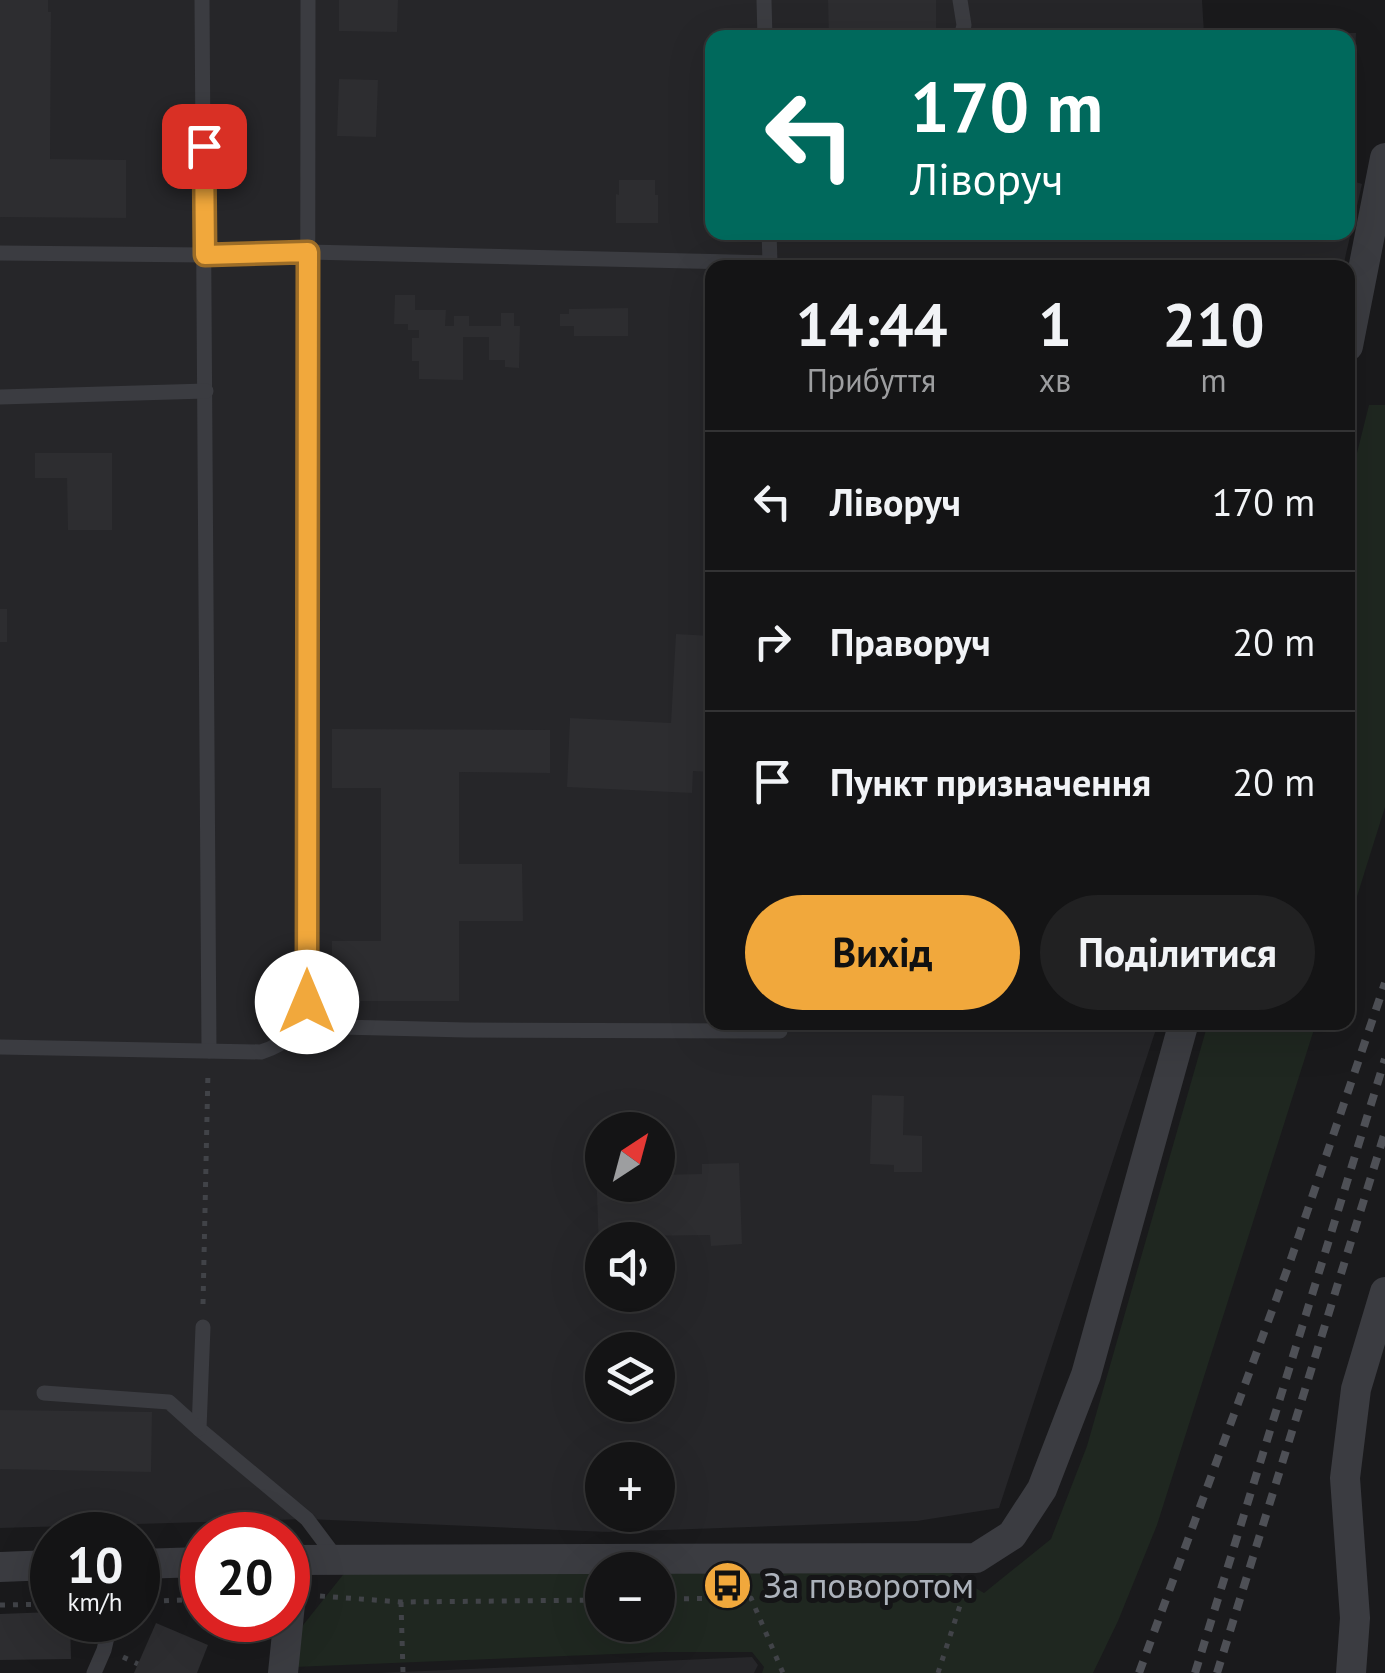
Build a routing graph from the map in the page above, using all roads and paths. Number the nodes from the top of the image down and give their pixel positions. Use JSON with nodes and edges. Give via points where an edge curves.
{"nodes":[{"id":1,"x":202,"y":0,"type":"edge"},
{"id":2,"x":308,"y":0,"type":"edge"},
{"id":3,"x":764,"y":0,"type":"edge"},
{"id":4,"x":960,"y":0,"type":"edge"},
{"id":5,"x":765,"y":30,"type":"edge"},
{"id":6,"x":962,"y":30,"type":"edge"},
{"id":7,"x":1385,"y":158,"type":"edge"},
{"id":8,"x":308,"y":252,"type":"junction"},
{"id":9,"x":0,"y":253,"type":"edge"},
{"id":10,"x":205,"y":255,"type":"junction"},
{"id":11,"x":705,"y":263,"type":"edge"},
{"id":12,"x":1355,"y":310,"type":"edge"},
{"id":13,"x":206,"y":391,"type":"junction"},
{"id":14,"x":0,"y":397,"type":"edge"},
{"id":15,"x":298,"y":1026,"type":"junction"},
{"id":16,"x":780,"y":1030,"type":"edge"},
{"id":17,"x":1182,"y":1030,"type":"edge"},
{"id":18,"x":0,"y":1046,"type":"edge"},
{"id":19,"x":208,"y":1051,"type":"junction"},
{"id":20,"x":1385,"y":1292,"type":"edge"},
{"id":21,"x":203,"y":1328,"type":"joint"},
{"id":22,"x":44,"y":1393,"type":"dead end"},
{"id":23,"x":198,"y":1428,"type":"junction"},
{"id":24,"x":976,"y":1558,"type":"junction"},
{"id":25,"x":337,"y":1559,"type":"junction"},
{"id":26,"x":310,"y":1560,"type":"edge"},
{"id":27,"x":0,"y":1566,"type":"edge"},
{"id":28,"x":30,"y":1566,"type":"edge"},
{"id":29,"x":310,"y":1590,"type":"edge"},
{"id":30,"x":675,"y":1599,"type":"edge"},
{"id":31,"x":585,"y":1600,"type":"edge"},
{"id":32,"x":401,"y":1602,"type":"junction"},
{"id":33,"x":30,"y":1604,"type":"edge"},
{"id":34,"x":0,"y":1605,"type":"edge"},
{"id":35,"x":106,"y":1642,"type":"edge"},
{"id":36,"x":285,"y":1642,"type":"edge"},
{"id":37,"x":94,"y":1673,"type":"edge"},
{"id":38,"x":283,"y":1673,"type":"edge"},
{"id":39,"x":403,"y":1673,"type":"edge"},
{"id":40,"x":784,"y":1673,"type":"edge"},
{"id":41,"x":938,"y":1673,"type":"edge"},
{"id":42,"x":1350,"y":1673,"type":"edge"}],
"edges":[{"from":1,"to":10,"type":"lane"},
{"from":2,"to":8,"type":"lane"},
{"from":3,"to":5,"type":"lane"},
{"from":4,"to":6,"type":"lane"},
{"from":7,"to":12,"type":"street"},
{"from":8,"to":10,"type":"lane"},
{"from":8,"to":11,"type":"lane"},
{"from":8,"to":15,"type":"lane","via":[[307,1002]]},
{"from":9,"to":10,"type":"lane"},
{"from":10,"to":13,"type":"lane"},
{"from":13,"to":14,"type":"lane"},
{"from":13,"to":19,"type":"lane"},
{"from":15,"to":16,"type":"lane"},
{"from":15,"to":19,"type":"lane","via":[[278,1047],[261,1052]]},
{"from":17,"to":24,"type":"street","via":[[1086,1375],[1042,1489],[1012,1535]]},
{"from":18,"to":19,"type":"lane"},
{"from":19,"to":21,"type":"path"},
{"from":20,"to":42,"type":"street","via":[[1356,1389],[1345,1478],[1354,1618]]},
{"from":21,"to":23,"type":"lane"},
{"from":22,"to":23,"type":"lane","via":[[169,1402]]},
{"from":23,"to":25,"type":"lane","via":[[307,1518]]},
{"from":24,"to":25,"type":"street"},
{"from":24,"to":41,"type":"path"},
{"from":25,"to":26,"type":"street"},
{"from":27,"to":28,"type":"street"},
{"from":29,"to":32,"type":"path"},
{"from":30,"to":40,"type":"path","via":[[752,1598]]},
{"from":31,"to":32,"type":"path"},
{"from":32,"to":39,"type":"path"},
{"from":33,"to":34,"type":"path"},
{"from":35,"to":37,"type":"lane"},
{"from":36,"to":38,"type":"street"}]}
